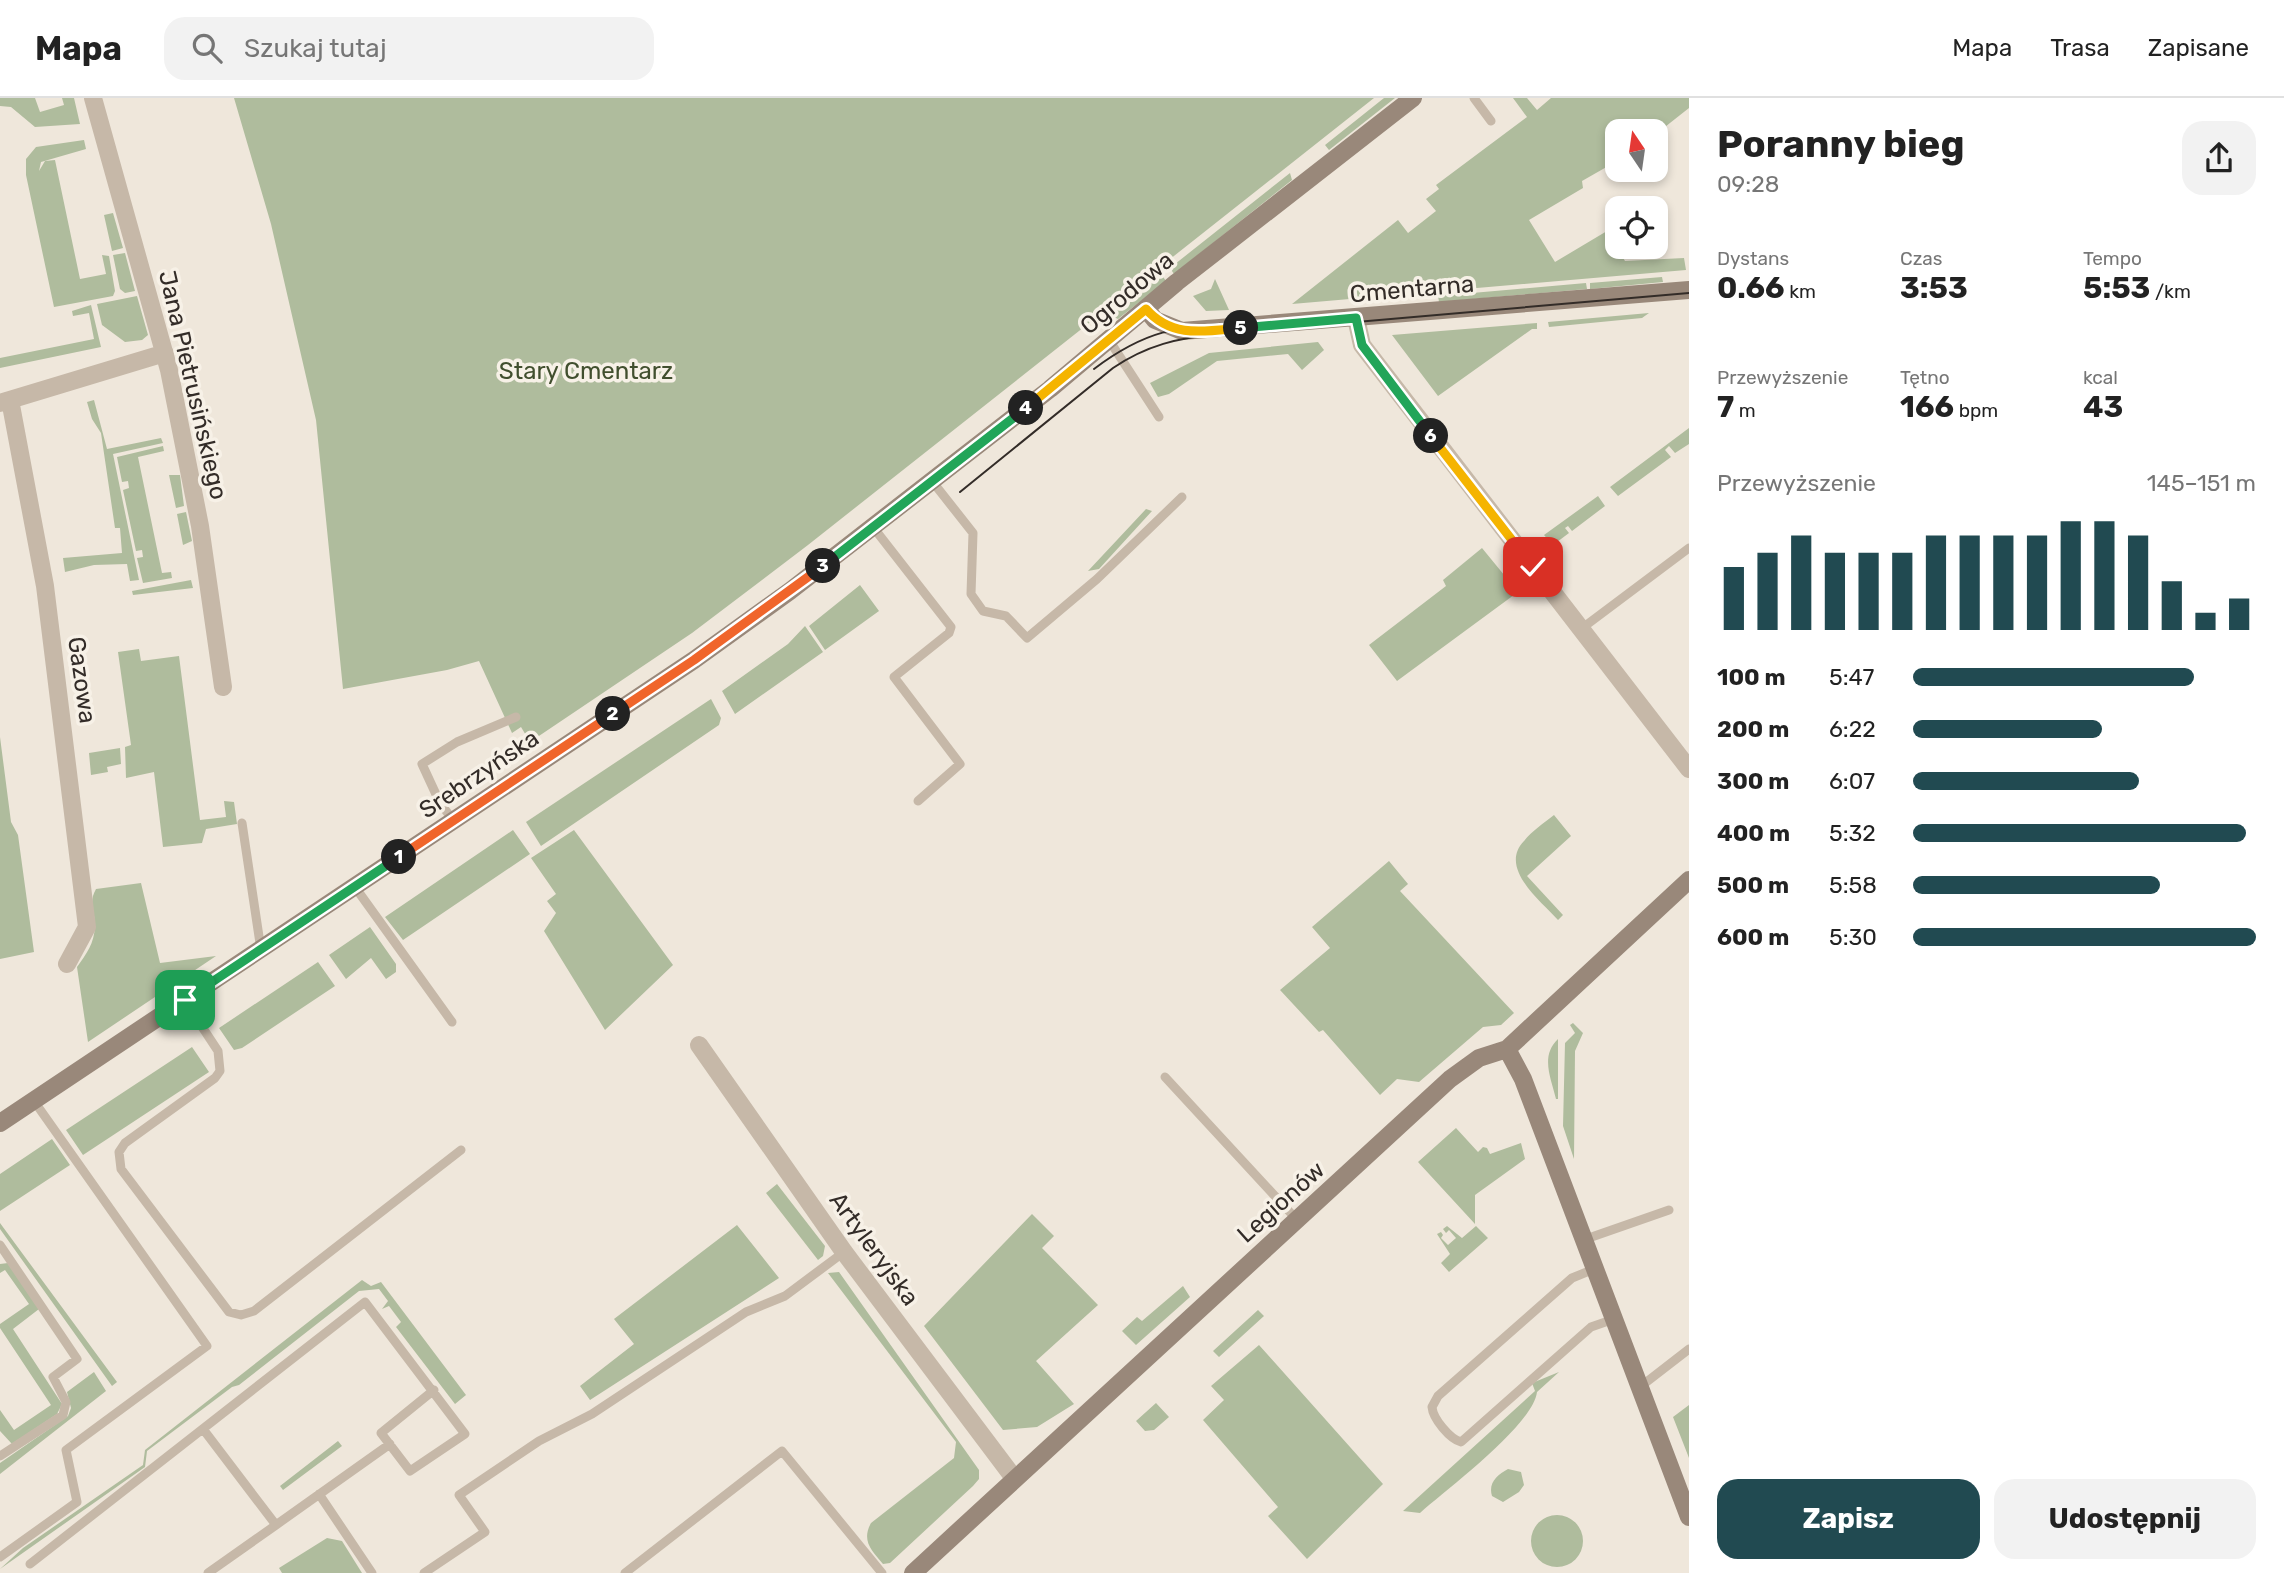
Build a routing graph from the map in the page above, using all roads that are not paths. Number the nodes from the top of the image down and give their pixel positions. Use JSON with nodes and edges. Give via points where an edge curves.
{"nodes":[{"id":1,"x":93,"y":98,"type":"edge"},
{"id":2,"x":1413,"y":98,"type":"edge"},
{"id":3,"x":1474,"y":98,"type":"edge"},
{"id":4,"x":1490,"y":121,"type":"dead end"},
{"id":5,"x":1689,"y":290,"type":"edge"},
{"id":6,"x":1146,"y":309,"type":"junction"},
{"id":7,"x":1356,"y":318,"type":"junction"},
{"id":8,"x":1109,"y":341,"type":"junction"},
{"id":9,"x":164,"y":353,"type":"junction"},
{"id":10,"x":5,"y":402,"type":"edge"},
{"id":11,"x":1158,"y":417,"type":"dead end"},
{"id":12,"x":932,"y":481,"type":"junction"},
{"id":13,"x":1182,"y":497,"type":"dead end"},
{"id":14,"x":873,"y":527,"type":"junction"},
{"id":15,"x":1689,"y":548,"type":"edge"},
{"id":16,"x":1581,"y":629,"type":"junction"},
{"id":17,"x":223,"y":687,"type":"dead end"},
{"id":18,"x":516,"y":717,"type":"dead end"},
{"id":19,"x":1689,"y":769,"type":"edge"},
{"id":20,"x":918,"y":801,"type":"dead end"},
{"id":21,"x":453,"y":820,"type":"junction"},
{"id":22,"x":242,"y":823,"type":"dead end"},
{"id":23,"x":1689,"y":880,"type":"edge"},
{"id":24,"x":355,"y":887,"type":"junction"},
{"id":25,"x":261,"y":950,"type":"junction"},
{"id":26,"x":67,"y":964,"type":"dead end"},
{"id":27,"x":185,"y":1000,"type":"junction"},
{"id":28,"x":452,"y":1022,"type":"dead end"},
{"id":29,"x":699,"y":1045,"type":"dead end"},
{"id":30,"x":1507,"y":1049,"type":"junction"},
{"id":31,"x":1165,"y":1077,"type":"dead end"},
{"id":32,"x":34,"y":1101,"type":"junction"},
{"id":33,"x":0,"y":1123,"type":"edge"},
{"id":34,"x":461,"y":1150,"type":"dead end"},
{"id":35,"x":1670,"y":1210,"type":"dead end"},
{"id":36,"x":1298,"y":1221,"type":"junction"},
{"id":37,"x":1583,"y":1240,"type":"junction"},
{"id":38,"x":0,"y":1245,"type":"edge"},
{"id":39,"x":844,"y":1252,"type":"junction"},
{"id":40,"x":1594,"y":1269,"type":"junction"},
{"id":41,"x":1614,"y":1319,"type":"junction"},
{"id":42,"x":1689,"y":1349,"type":"edge"},
{"id":43,"x":1640,"y":1387,"type":"junction"},
{"id":44,"x":433,"y":1390,"type":"junction"},
{"id":45,"x":203,"y":1429,"type":"junction"},
{"id":46,"x":390,"y":1444,"type":"junction"},
{"id":47,"x":0,"y":1456,"type":"edge"},
{"id":48,"x":1014,"y":1478,"type":"junction"},
{"id":49,"x":319,"y":1494,"type":"junction"},
{"id":50,"x":1689,"y":1517,"type":"edge"},
{"id":51,"x":276,"y":1525,"type":"junction"},
{"id":52,"x":0,"y":1557,"type":"edge"},
{"id":53,"x":30,"y":1564,"type":"dead end"},
{"id":54,"x":208,"y":1573,"type":"edge"},
{"id":55,"x":372,"y":1573,"type":"edge"},
{"id":56,"x":424,"y":1573,"type":"edge"},
{"id":57,"x":625,"y":1573,"type":"edge"},
{"id":58,"x":882,"y":1573,"type":"edge"},
{"id":59,"x":913,"y":1573,"type":"edge"}],
"edges":[{"from":1,"to":9,"type":"street","name":"Jana Pietrusińskiego"},
{"from":2,"to":6,"type":"street","name":"Ogrodowa"},
{"from":3,"to":4,"type":"lane"},
{"from":5,"to":7,"type":"street","name":"Cmentarna"},
{"from":6,"to":7,"type":"street","name":"Cmentarna","via":[[1155,320],[1182,331]]},
{"from":6,"to":8,"type":"street","name":"Ogrodowa"},
{"from":7,"to":16,"type":"street","via":[[1362,345]]},
{"from":8,"to":11,"type":"lane"},
{"from":8,"to":12,"type":"street","name":"Ogrodowa"},
{"from":9,"to":10,"type":"street"},
{"from":9,"to":17,"type":"street","name":"Jana Pietrusińskiego","via":[[200,526]]},
{"from":10,"to":26,"type":"street","name":"Gazowa","via":[[45,586],[87,927]]},
{"from":12,"to":13,"type":"lane","via":[[973,533],[972,598],[982,611],[1006,616],[1027,638]]},
{"from":12,"to":14,"type":"street","name":"Ogrodowa"},
{"from":14,"to":20,"type":"lane","via":[[951,627],[894,677],[960,764]]},
{"from":14,"to":21,"type":"street","name":"Srebrzyńska","via":[[694,660]]},
{"from":15,"to":16,"type":"lane"},
{"from":16,"to":19,"type":"street"},
{"from":18,"to":21,"type":"lane","via":[[457,742],[422,764]]},
{"from":21,"to":24,"type":"street","name":"Srebrzyńska"},
{"from":22,"to":25,"type":"lane"},
{"from":23,"to":30,"type":"street","name":"Legionów"},
{"from":24,"to":25,"type":"street","name":"Srebrzyńska"},
{"from":24,"to":28,"type":"lane"},
{"from":25,"to":27,"type":"street","name":"Srebrzyńska"},
{"from":27,"to":32,"type":"street","name":"Srebrzyńska"},
{"from":27,"to":34,"type":"lane","via":[[218,1051],[220,1070],[125,1143],[118,1159],[229,1312],[254,1311]]},
{"from":29,"to":39,"type":"street","name":"Artyleryjska"},
{"from":30,"to":36,"type":"street","name":"Legionów","via":[[1464,1067]]},
{"from":30,"to":37,"type":"street"},
{"from":31,"to":36,"type":"lane"},
{"from":32,"to":33,"type":"street","name":"Srebrzyńska"},
{"from":32,"to":52,"type":"lane","via":[[207,1346],[66,1450],[77,1502]]},
{"from":35,"to":37,"type":"lane"},
{"from":36,"to":48,"type":"street","name":"Legionów"},
{"from":37,"to":40,"type":"street"},
{"from":38,"to":47,"type":"lane","via":[[77,1359],[52,1377],[66,1402],[63,1415]]},
{"from":39,"to":48,"type":"street","name":"Artyleryjska"},
{"from":39,"to":56,"type":"lane","via":[[785,1296],[746,1312],[459,1495],[485,1532]]},
{"from":40,"to":41,"type":"street"},
{"from":40,"to":41,"type":"lane","via":[[1572,1278],[1438,1396],[1433,1415],[1461,1441],[1591,1327]]},
{"from":41,"to":43,"type":"street"},
{"from":42,"to":43,"type":"lane"},
{"from":43,"to":50,"type":"street"},
{"from":44,"to":45,"type":"lane","via":[[365,1302]]},
{"from":44,"to":46,"type":"lane","via":[[381,1433]]},
{"from":44,"to":46,"type":"lane","via":[[465,1434],[410,1471]]},
{"from":45,"to":51,"type":"lane"},
{"from":45,"to":53,"type":"lane"},
{"from":46,"to":49,"type":"lane"},
{"from":48,"to":59,"type":"street","name":"Legionów"},
{"from":49,"to":51,"type":"lane"},
{"from":49,"to":55,"type":"lane"},
{"from":51,"to":54,"type":"lane"},
{"from":57,"to":58,"type":"lane","via":[[782,1451]]}]}
